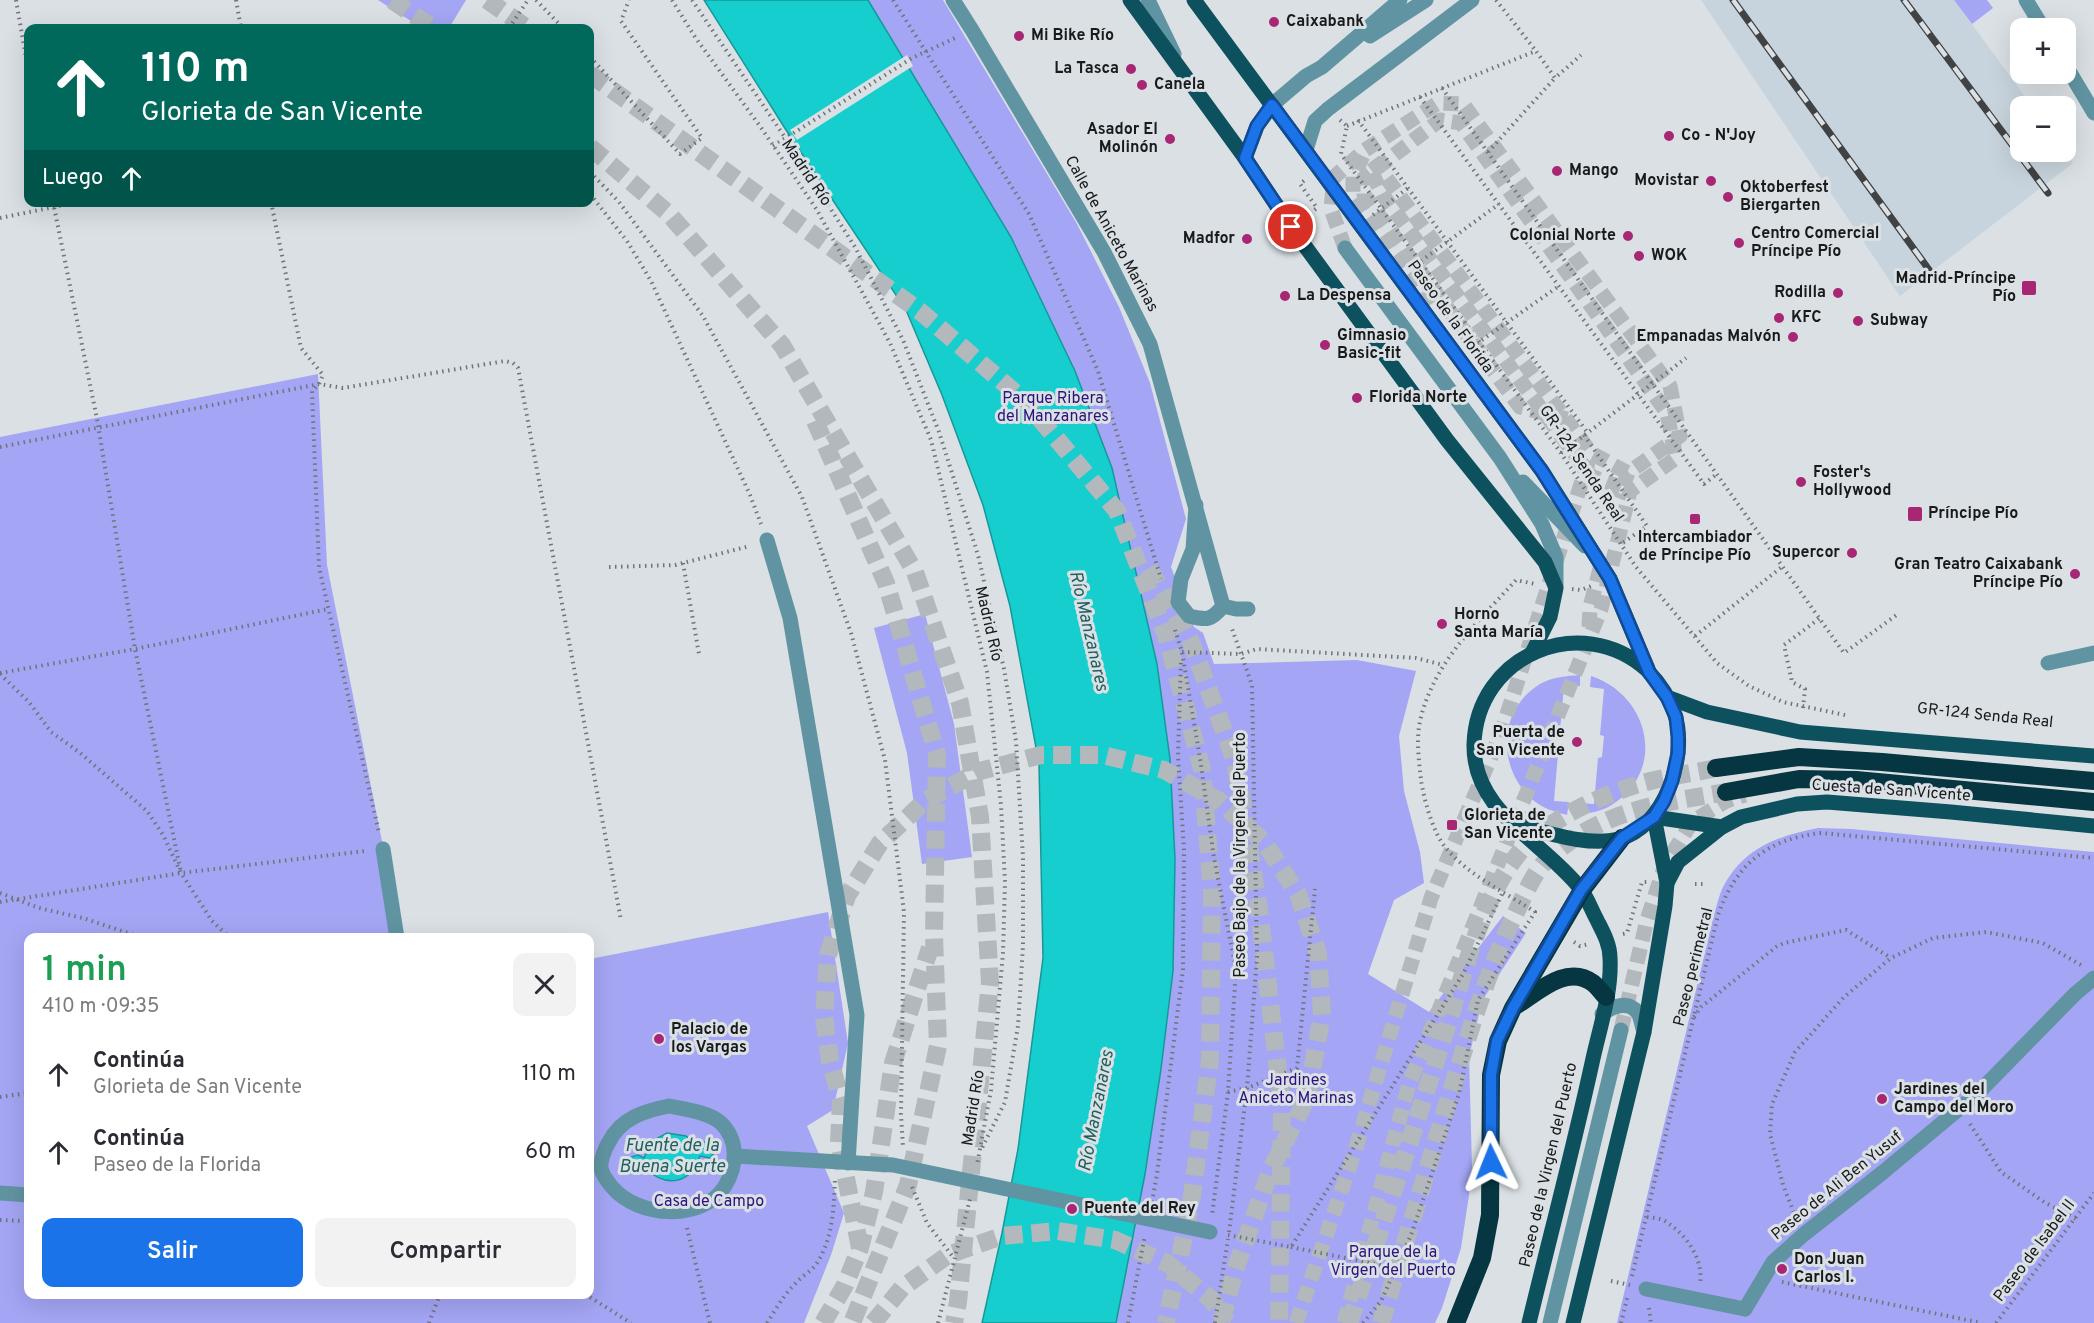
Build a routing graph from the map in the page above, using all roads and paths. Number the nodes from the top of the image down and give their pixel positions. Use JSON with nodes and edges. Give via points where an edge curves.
{"nodes":[{"id":1,"x":16,"y":0,"type":"edge"},
{"id":2,"x":236,"y":0,"type":"edge"},
{"id":3,"x":528,"y":0,"type":"edge"},
{"id":4,"x":536,"y":0,"type":"edge"},
{"id":5,"x":630,"y":0,"type":"edge"},
{"id":6,"x":672,"y":0,"type":"edge"},
{"id":7,"x":692,"y":0,"type":"edge"},
{"id":8,"x":893,"y":0,"type":"edge"},
{"id":9,"x":952,"y":0,"type":"edge"},
{"id":10,"x":1130,"y":0,"type":"edge"},
{"id":11,"x":1148,"y":0,"type":"edge"},
{"id":12,"x":1194,"y":0,"type":"edge"},
{"id":13,"x":1400,"y":0,"type":"edge"},
{"id":14,"x":1426,"y":0,"type":"edge"},
{"id":15,"x":1472,"y":0,"type":"edge"},
{"id":16,"x":1496,"y":0,"type":"edge"},
{"id":17,"x":2026,"y":0,"type":"edge"},
{"id":18,"x":2037,"y":18,"type":"edge"},
{"id":19,"x":240,"y":24,"type":"edge"},
{"id":20,"x":512,"y":24,"type":"edge"},
{"id":21,"x":559,"y":24,"type":"edge"},
{"id":22,"x":972,"y":30,"type":"junction"},
{"id":23,"x":24,"y":46,"type":"edge"},
{"id":24,"x":927,"y":51,"type":"junction"},
{"id":25,"x":1536,"y":51,"type":"junction"},
{"id":26,"x":1581,"y":55,"type":"dead end"},
{"id":27,"x":594,"y":61,"type":"edge"},
{"id":28,"x":1322,"y":67,"type":"junction"},
{"id":29,"x":1186,"y":77,"type":"junction"},
{"id":30,"x":1555,"y":78,"type":"junction"},
{"id":31,"x":2076,"y":83,"type":"edge"},
{"id":32,"x":1442,"y":88,"type":"junction"},
{"id":33,"x":1420,"y":97,"type":"junction"},
{"id":34,"x":1272,"y":105,"type":"junction"},
{"id":35,"x":1328,"y":109,"type":"junction"},
{"id":36,"x":2094,"y":113,"type":"edge"},
{"id":37,"x":1358,"y":120,"type":"junction"},
{"id":38,"x":1347,"y":126,"type":"junction"},
{"id":39,"x":786,"y":140,"type":"junction"},
{"id":40,"x":774,"y":146,"type":"junction"},
{"id":41,"x":1305,"y":150,"type":"junction"},
{"id":42,"x":1488,"y":152,"type":"junction"},
{"id":43,"x":1245,"y":158,"type":"junction"},
{"id":44,"x":1408,"y":188,"type":"junction"},
{"id":45,"x":594,"y":199,"type":"edge"},
{"id":46,"x":1499,"y":204,"type":"junction"},
{"id":47,"x":45,"y":207,"type":"edge"},
{"id":48,"x":53,"y":207,"type":"edge"},
{"id":49,"x":272,"y":207,"type":"edge"},
{"id":50,"x":1382,"y":208,"type":"junction"},
{"id":51,"x":0,"y":218,"type":"edge"},
{"id":52,"x":1361,"y":224,"type":"junction"},
{"id":53,"x":1448,"y":242,"type":"junction"},
{"id":54,"x":1345,"y":248,"type":"tunnel mouth"},
{"id":55,"x":1421,"y":261,"type":"junction"},
{"id":56,"x":1559,"y":286,"type":"junction"},
{"id":57,"x":1507,"y":323,"type":"junction"},
{"id":58,"x":1480,"y":342,"type":"junction"},
{"id":59,"x":1457,"y":358,"type":"junction"},
{"id":60,"x":1686,"y":358,"type":"dead end"},
{"id":61,"x":1653,"y":383,"type":"junction"},
{"id":62,"x":319,"y":384,"type":"junction"},
{"id":63,"x":1638,"y":394,"type":"junction"},
{"id":64,"x":98,"y":428,"type":"junction"},
{"id":65,"x":1586,"y":434,"type":"junction"},
{"id":66,"x":0,"y":447,"type":"edge"},
{"id":67,"x":1561,"y":453,"type":"junction"},
{"id":68,"x":1500,"y":458,"type":"junction"},
{"id":69,"x":1717,"y":474,"type":"junction"},
{"id":70,"x":1196,"y":505,"type":"junction"},
{"id":71,"x":767,"y":540,"type":"junction"},
{"id":72,"x":1621,"y":543,"type":"junction"},
{"id":73,"x":1594,"y":555,"type":"junction"},
{"id":74,"x":683,"y":563,"type":"junction"},
{"id":75,"x":1783,"y":566,"type":"junction"},
{"id":76,"x":609,"y":567,"type":"dead end"},
{"id":77,"x":1162,"y":584,"type":"dead end"},
{"id":78,"x":1556,"y":588,"type":"junction"},
{"id":79,"x":1223,"y":606,"type":"junction"},
{"id":80,"x":328,"y":609,"type":"junction"},
{"id":81,"x":1248,"y":609,"type":"dead end"},
{"id":82,"x":1898,"y":614,"type":"dead end"},
{"id":83,"x":1820,"y":618,"type":"junction"},
{"id":84,"x":1175,"y":629,"type":"dead end"},
{"id":85,"x":1695,"y":636,"type":"junction"},
{"id":86,"x":135,"y":649,"type":"junction"},
{"id":87,"x":1182,"y":652,"type":"junction"},
{"id":88,"x":1532,"y":653,"type":"junction"},
{"id":89,"x":2094,"y":653,"type":"edge"},
{"id":90,"x":699,"y":654,"type":"dead end"},
{"id":91,"x":1241,"y":654,"type":"junction"},
{"id":92,"x":2048,"y":663,"type":"dead end"},
{"id":93,"x":1443,"y":665,"type":"dead end"},
{"id":94,"x":1649,"y":672,"type":"junction"},
{"id":95,"x":0,"y":673,"type":"edge"},
{"id":96,"x":1667,"y":697,"type":"junction"},
{"id":97,"x":1803,"y":708,"type":"junction"},
{"id":98,"x":1856,"y":716,"type":"dead end"},
{"id":99,"x":2094,"y":756,"type":"edge"},
{"id":100,"x":1716,"y":768,"type":"tunnel mouth"},
{"id":101,"x":2094,"y":781,"type":"edge"},
{"id":102,"x":1726,"y":792,"type":"tunnel mouth"},
{"id":103,"x":2094,"y":802,"type":"edge"},
{"id":104,"x":1654,"y":817,"type":"junction"},
{"id":105,"x":1514,"y":824,"type":"junction"},
{"id":106,"x":2094,"y":826,"type":"edge"},
{"id":107,"x":1722,"y":827,"type":"junction"},
{"id":108,"x":1622,"y":838,"type":"junction"},
{"id":109,"x":383,"y":849,"type":"junction"},
{"id":110,"x":2094,"y":858,"type":"edge"},
{"id":111,"x":181,"y":873,"type":"junction"},
{"id":112,"x":1660,"y":883,"type":"junction"},
{"id":113,"x":1695,"y":884,"type":"dead end"},
{"id":114,"x":1707,"y":884,"type":"dead end"},
{"id":115,"x":1315,"y":889,"type":"dead end"},
{"id":116,"x":1581,"y":890,"type":"junction"},
{"id":117,"x":0,"y":893,"type":"edge"},
{"id":118,"x":12,"y":899,"type":"junction"},
{"id":119,"x":0,"y":902,"type":"edge"},
{"id":120,"x":1535,"y":912,"type":"junction"},
{"id":121,"x":1540,"y":916,"type":"dead end"},
{"id":122,"x":621,"y":920,"type":"dead end"},
{"id":123,"x":128,"y":933,"type":"edge"},
{"id":124,"x":225,"y":933,"type":"edge"},
{"id":125,"x":396,"y":933,"type":"edge"},
{"id":126,"x":1618,"y":936,"type":"dead end"},
{"id":127,"x":1574,"y":942,"type":"dead end"},
{"id":128,"x":1593,"y":942,"type":"dead end"},
{"id":129,"x":1891,"y":958,"type":"junction"},
{"id":130,"x":2084,"y":966,"type":"dead end"},
{"id":131,"x":2094,"y":978,"type":"edge"},
{"id":132,"x":1604,"y":1006,"type":"junction"},
{"id":133,"x":1513,"y":1008,"type":"junction"},
{"id":134,"x":1693,"y":1020,"type":"junction"},
{"id":135,"x":1621,"y":1030,"type":"tunnel mouth"},
{"id":136,"x":1644,"y":1032,"type":"junction"},
{"id":137,"x":1247,"y":1088,"type":"junction"},
{"id":138,"x":1228,"y":1092,"type":"junction"},
{"id":139,"x":24,"y":1094,"type":"edge"},
{"id":140,"x":0,"y":1097,"type":"edge"},
{"id":141,"x":1960,"y":1108,"type":"junction"},
{"id":142,"x":980,"y":1152,"type":"junction"},
{"id":143,"x":735,"y":1156,"type":"junction"},
{"id":144,"x":842,"y":1163,"type":"junction"},
{"id":145,"x":595,"y":1168,"type":"edge"},
{"id":146,"x":974,"y":1183,"type":"junction"},
{"id":147,"x":0,"y":1193,"type":"edge"},
{"id":148,"x":2094,"y":1193,"type":"edge"},
{"id":149,"x":24,"y":1195,"type":"edge"},
{"id":150,"x":682,"y":1210,"type":"junction"},
{"id":151,"x":1143,"y":1217,"type":"junction"},
{"id":152,"x":1647,"y":1218,"type":"junction"},
{"id":153,"x":2076,"y":1219,"type":"junction"},
{"id":154,"x":0,"y":1220,"type":"edge"},
{"id":155,"x":24,"y":1221,"type":"edge"},
{"id":156,"x":1210,"y":1232,"type":"junction"},
{"id":157,"x":1229,"y":1235,"type":"junction"},
{"id":158,"x":1803,"y":1235,"type":"junction"},
{"id":159,"x":1291,"y":1247,"type":"junction"},
{"id":160,"x":1395,"y":1268,"type":"junction"},
{"id":161,"x":1410,"y":1271,"type":"dead end"},
{"id":162,"x":1762,"y":1278,"type":"junction"},
{"id":163,"x":1611,"y":1281,"type":"dead end"},
{"id":164,"x":1700,"y":1284,"type":"dead end"},
{"id":165,"x":1630,"y":1285,"type":"junction"},
{"id":166,"x":1646,"y":1289,"type":"dead end"},
{"id":167,"x":438,"y":1299,"type":"edge"},
{"id":168,"x":593,"y":1299,"type":"edge"},
{"id":169,"x":1747,"y":1316,"type":"edge"},
{"id":170,"x":429,"y":1323,"type":"edge"},
{"id":171,"x":631,"y":1323,"type":"edge"},
{"id":172,"x":710,"y":1323,"type":"edge"},
{"id":173,"x":766,"y":1323,"type":"edge"},
{"id":174,"x":938,"y":1323,"type":"edge"},
{"id":175,"x":1128,"y":1323,"type":"edge"},
{"id":176,"x":1215,"y":1323,"type":"edge"},
{"id":177,"x":1363,"y":1323,"type":"edge"},
{"id":178,"x":1456,"y":1323,"type":"edge"},
{"id":179,"x":1530,"y":1323,"type":"edge"},
{"id":180,"x":1550,"y":1323,"type":"edge"},
{"id":181,"x":1573,"y":1323,"type":"edge"},
{"id":182,"x":1621,"y":1323,"type":"edge"},
{"id":183,"x":1982,"y":1323,"type":"edge"},
{"id":184,"x":1996,"y":1323,"type":"edge"}],
"edges":[{"from":1,"to":23,"type":"path"},
{"from":2,"to":19,"type":"path"},
{"from":3,"to":20,"type":"path"},
{"from":4,"to":21,"type":"path"},
{"from":5,"to":27,"type":"path","via":[[621,21],[702,138],[680,153]]},
{"from":6,"to":40,"type":"path","name":"Madrid Río"},
{"from":7,"to":39,"type":"path"},
{"from":8,"to":24,"type":"path"},
{"from":9,"to":22,"type":"street","name":"Calle de Aniceto Marinas"},
{"from":10,"to":29,"type":"main road"},
{"from":11,"to":29,"type":"street"},
{"from":12,"to":34,"type":"main road","name":"Paseo de la Florida"},
{"from":13,"to":28,"type":"street"},
{"from":14,"to":28,"type":"street"},
{"from":15,"to":35,"type":"street"},
{"from":16,"to":25,"type":"path"},
{"from":17,"to":18,"type":"street"},
{"from":22,"to":24,"type":"path"},
{"from":22,"to":70,"type":"street","name":"Calle de Aniceto Marinas","via":[[1104,252],[1150,344]]},
{"from":24,"to":39,"type":"path"},
{"from":24,"to":77,"type":"path","via":[[1029,214],[1098,371]]},
{"from":25,"to":30,"type":"path"},
{"from":25,"to":32,"type":"path"},
{"from":26,"to":30,"type":"path"},
{"from":28,"to":34,"type":"street"},
{"from":29,"to":43,"type":"main road"},
{"from":30,"to":42,"type":"path"},
{"from":31,"to":36,"type":"street"},
{"from":32,"to":33,"type":"path"},
{"from":32,"to":42,"type":"path"},
{"from":33,"to":37,"type":"path"},
{"from":33,"to":46,"type":"path"},
{"from":34,"to":41,"type":"main road","name":"Paseo de la Florida"},
{"from":34,"to":43,"type":"street","via":[[1257,126]]},
{"from":35,"to":38,"type":"path"},
{"from":35,"to":41,"type":"street","via":[[1315,121]]},
{"from":37,"to":38,"type":"path"},
{"from":37,"to":44,"type":"path"},
{"from":38,"to":50,"type":"path","name":"GR-124 Senda Real","via":[[1341,154]]},
{"from":39,"to":40,"type":"path"},
{"from":39,"to":142,"type":"path","via":[[855,247],[903,340],[939,432],[978,555],[1004,669],[1016,741],[1023,857],[1023,945],[1018,1026],[1005,1102]]},
{"from":40,"to":142,"type":"path","name":"Madrid Río","via":[[817,210],[890,343],[931,440],[987,672],[1005,882],[991,1090]]},
{"from":41,"to":52,"type":"main road","name":"Paseo de la Florida"},
{"from":42,"to":61,"type":"path"},
{"from":43,"to":78,"type":"main road","via":[[1447,440],[1545,562]]},
{"from":44,"to":50,"type":"path"},
{"from":44,"to":53,"type":"path"},
{"from":45,"to":71,"type":"path","via":[[627,241],[651,281]]},
{"from":46,"to":53,"type":"path"},
{"from":46,"to":56,"type":"path"},
{"from":47,"to":51,"type":"path"},
{"from":48,"to":64,"type":"path"},
{"from":49,"to":62,"type":"path","via":[[301,348],[323,375]]},
{"from":50,"to":52,"type":"path"},
{"from":50,"to":55,"type":"path","name":"GR-124 Senda Real"},
{"from":52,"to":59,"type":"main road","name":"Paseo de la Florida"},
{"from":53,"to":55,"type":"path"},
{"from":53,"to":57,"type":"path"},
{"from":54,"to":68,"type":"street"},
{"from":55,"to":58,"type":"path","name":"GR-124 Senda Real"},
{"from":56,"to":57,"type":"path"},
{"from":56,"to":63,"type":"path"},
{"from":57,"to":58,"type":"path"},
{"from":57,"to":65,"type":"path"},
{"from":58,"to":59,"type":"path"},
{"from":58,"to":67,"type":"path","name":"GR-124 Senda Real"},
{"from":59,"to":73,"type":"main road","name":"Paseo de la Florida","via":[[1542,471]]},
{"from":60,"to":61,"type":"path"},
{"from":61,"to":63,"type":"path"},
{"from":61,"to":69,"type":"path"},
{"from":62,"to":64,"type":"path"},
{"from":62,"to":80,"type":"path","via":[[312,391],[312,402],[320,567]]},
{"from":62,"to":122,"type":"path","via":[[344,388],[505,361],[518,368]]},
{"from":63,"to":65,"type":"path"},
{"from":63,"to":69,"type":"path","via":[[1704,484]]},
{"from":64,"to":66,"type":"path"},
{"from":64,"to":86,"type":"path"},
{"from":65,"to":67,"type":"path"},
{"from":65,"to":72,"type":"path","via":[[1647,526]]},
{"from":67,"to":72,"type":"path","name":"GR-124 Senda Real"},
{"from":68,"to":73,"type":"street"},
{"from":68,"to":78,"type":"street","via":[[1542,524],[1556,556]]},
{"from":69,"to":75,"type":"path"},
{"from":70,"to":79,"type":"street","name":"Calle de Aniceto Marinas"},
{"from":70,"to":79,"type":"street","name":"Calle de Aniceto Marinas","via":[[1193,549],[1181,579],[1178,602],[1189,616],[1206,620]]},
{"from":71,"to":74,"type":"path"},
{"from":71,"to":144,"type":"street","via":[[790,618],[857,1015]]},
{"from":72,"to":85,"type":"path","name":"GR-124 Senda Real","via":[[1636,567]]},
{"from":73,"to":94,"type":"main road","name":"Paseo de la Florida","via":[[1610,579]]},
{"from":74,"to":76,"type":"path"},
{"from":74,"to":90,"type":"path"},
{"from":75,"to":83,"type":"path"},
{"from":75,"to":85,"type":"path"},
{"from":78,"to":88,"type":"main road","via":[[1550,617]]},
{"from":79,"to":81,"type":"street"},
{"from":79,"to":91,"type":"path","name":"Paseo Bajo de la Virgen del Puerto"},
{"from":80,"to":86,"type":"path"},
{"from":80,"to":109,"type":"path"},
{"from":82,"to":83,"type":"path","via":[[1844,652]]},
{"from":83,"to":97,"type":"path","via":[[1784,645],[1792,682],[1805,689]]},
{"from":84,"to":87,"type":"path"},
{"from":85,"to":97,"type":"path","name":"GR-124 Senda Real","via":[[1717,663],[1749,686]]},
{"from":86,"to":95,"type":"path"},
{"from":86,"to":111,"type":"path"},
{"from":87,"to":91,"type":"path"},
{"from":87,"to":138,"type":"path","via":[[1214,858],[1236,969]]},
{"from":87,"to":151,"type":"path","via":[[1178,756],[1184,850],[1183,969],[1157,1174]]},
{"from":88,"to":94,"type":"main road","via":[[1581,642],[1606,646]]},
{"from":88,"to":105,"type":"main road","via":[[1508,669],[1495,684],[1478,718],[1474,746],[1484,788],[1492,803]]},
{"from":89,"to":92,"type":"street"},
{"from":91,"to":93,"type":"path","via":[[1257,649],[1416,658]]},
{"from":91,"to":137,"type":"path","name":"Paseo Bajo de la Virgen del Puerto","via":[[1252,685],[1257,945]]},
{"from":94,"to":96,"type":"main road"},
{"from":95,"to":111,"type":"path","via":[[51,732],[147,811]]},
{"from":96,"to":99,"type":"main road","via":[[1707,712],[1800,732]]},
{"from":96,"to":104,"type":"main road","via":[[1676,717],[1678,753],[1672,781]]},
{"from":97,"to":98,"type":"path","name":"GR-124 Senda Real"},
{"from":100,"to":101,"type":"highway","via":[[1799,757]]},
{"from":102,"to":103,"type":"highway","via":[[1799,779],[1856,780]]},
{"from":104,"to":107,"type":"main road"},
{"from":104,"to":108,"type":"main road"},
{"from":104,"to":112,"type":"main road"},
{"from":105,"to":108,"type":"main road","via":[[1590,840]]},
{"from":105,"to":116,"type":"main road","name":"Paseo de la Virgen del Puerto"},
{"from":106,"to":107,"type":"main road","name":"Cuesta de San Vicente","via":[[1827,802],[1768,810]]},
{"from":107,"to":112,"type":"main road","name":"Cuesta de San Vicente","via":[[1678,861]]},
{"from":108,"to":116,"type":"highway"},
{"from":109,"to":111,"type":"path"},
{"from":109,"to":125,"type":"street"},
{"from":110,"to":134,"type":"path","name":"Paseo perimetral","via":[[1821,833],[1784,841],[1748,862],[1725,894]]},
{"from":111,"to":118,"type":"path"},
{"from":111,"to":124,"type":"path","via":[[212,921]]},
{"from":112,"to":126,"type":"path","via":[[1642,882],[1627,933]]},
{"from":112,"to":136,"type":"main road"},
{"from":113,"to":114,"type":"path"},
{"from":115,"to":137,"type":"path","via":[[1297,1068]]},
{"from":116,"to":132,"type":"main road","name":"Paseo de la Virgen del Puerto","via":[[1607,939],[1611,956]]},
{"from":116,"to":133,"type":"highway"},
{"from":117,"to":118,"type":"path"},
{"from":118,"to":119,"type":"path"},
{"from":118,"to":123,"type":"path"},
{"from":120,"to":121,"type":"path"},
{"from":120,"to":159,"type":"path","via":[[1503,892],[1463,974]]},
{"from":120,"to":160,"type":"path","via":[[1478,1000],[1459,1094],[1411,1235]]},
{"from":127,"to":128,"type":"path","via":[[1580,946]]},
{"from":129,"to":130,"type":"path","via":[[1933,938],[1986,932],[2043,943]]},
{"from":129,"to":134,"type":"path","via":[[1846,930],[1784,943],[1701,1007]]},
{"from":129,"to":158,"type":"path","via":[[1844,997],[1795,1052],[1772,1104],[1770,1134],[1783,1185]]},
{"from":131,"to":141,"type":"street","name":"Paseo de Ali Ben Yusuf"},
{"from":132,"to":133,"type":"highway","via":[[1594,984],[1570,976],[1556,980]]},
{"from":132,"to":136,"type":"street","via":[[1631,1008],[1638,1013]]},
{"from":132,"to":179,"type":"main road","name":"Paseo de la Virgen del Puerto"},
{"from":133,"to":178,"type":"highway","via":[[1497,1041],[1491,1075],[1488,1226],[1482,1258]]},
{"from":134,"to":152,"type":"path","name":"Paseo perimetral"},
{"from":135,"to":180,"type":"street"},
{"from":136,"to":181,"type":"main road"},
{"from":137,"to":138,"type":"path"},
{"from":137,"to":157,"type":"path","name":"Paseo Bajo de la Virgen del Puerto"},
{"from":138,"to":156,"type":"path"},
{"from":139,"to":140,"type":"path"},
{"from":141,"to":153,"type":"path","via":[[2001,1172]]},
{"from":141,"to":158,"type":"street","name":"Paseo de Ali Ben Yusuf"},
{"from":142,"to":146,"type":"path","name":"Madrid Río"},
{"from":143,"to":144,"type":"street"},
{"from":143,"to":145,"type":"street","via":[[732,1140],[720,1122],[697,1111],[669,1106],[644,1111],[627,1120],[614,1132]]},
{"from":143,"to":150,"type":"street","via":[[731,1176],[722,1191],[709,1203]]},
{"from":144,"to":146,"type":"street","via":[[892,1166]]},
{"from":144,"to":173,"type":"path","via":[[824,1251]]},
{"from":145,"to":150,"type":"street","via":[[617,1193],[637,1204],[662,1212]]},
{"from":146,"to":151,"type":"street"},
{"from":146,"to":174,"type":"path","name":"Madrid Río"},
{"from":147,"to":149,"type":"street"},
{"from":148,"to":153,"type":"path","name":"Paseo de Isabel II"},
{"from":150,"to":172,"type":"path"},
{"from":151,"to":156,"type":"street"},
{"from":151,"to":175,"type":"path"},
{"from":152,"to":164,"type":"path","via":[[1664,1220],[1686,1241],[1700,1263]]},
{"from":152,"to":165,"type":"path","name":"Paseo perimetral"},
{"from":153,"to":184,"type":"path","name":"Paseo de Isabel II"},
{"from":154,"to":155,"type":"path"},
{"from":156,"to":157,"type":"path"},
{"from":157,"to":159,"type":"path"},
{"from":157,"to":176,"type":"path","name":"Paseo Bajo de la Virgen del Puerto"},
{"from":158,"to":162,"type":"street","name":"Paseo de Ali Ben Yusuf","via":[[1773,1262]]},
{"from":159,"to":160,"type":"path"},
{"from":160,"to":161,"type":"path"},
{"from":160,"to":177,"type":"path","via":[[1381,1301]]},
{"from":162,"to":169,"type":"street","name":"Paseo de Ali Ben Yusuf"},
{"from":162,"to":183,"type":"path"},
{"from":163,"to":165,"type":"path"},
{"from":165,"to":182,"type":"path","name":"Paseo perimetral"},
{"from":166,"to":169,"type":"street"},
{"from":167,"to":170,"type":"path"},
{"from":168,"to":171,"type":"path"}]}
